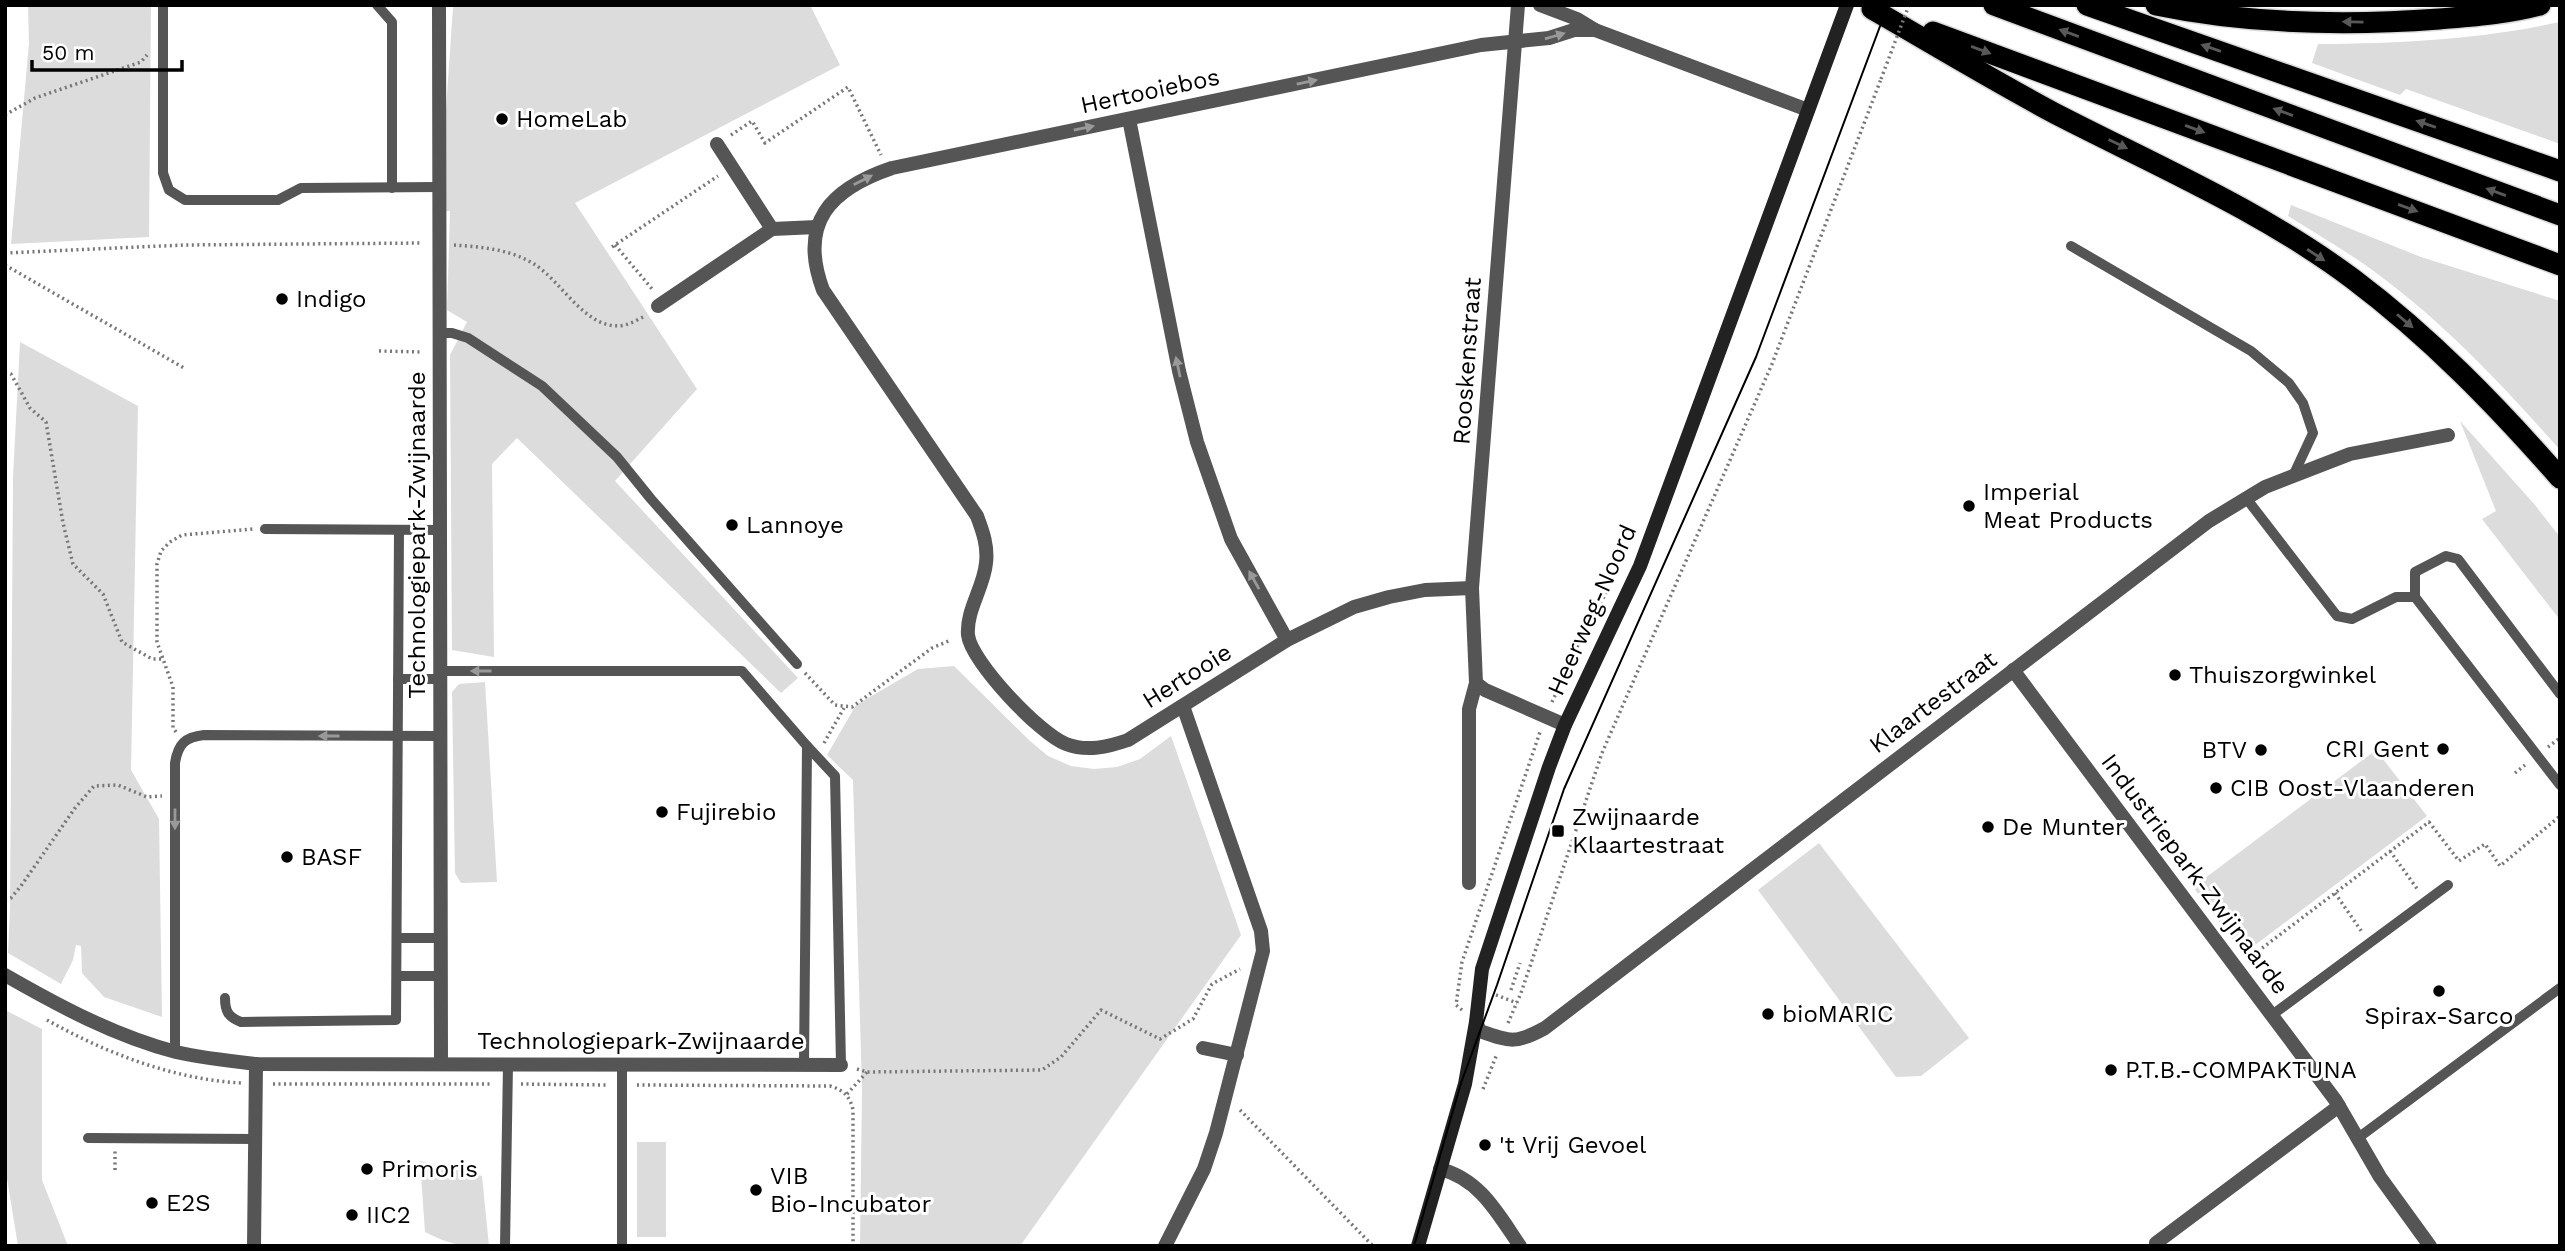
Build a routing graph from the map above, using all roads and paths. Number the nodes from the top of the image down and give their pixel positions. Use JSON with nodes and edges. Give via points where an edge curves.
{"nodes":[{"id":1,"x":163,"y":5,"type":"edge"},
{"id":2,"x":377,"y":5,"type":"edge"},
{"id":3,"x":439,"y":5,"type":"edge"},
{"id":4,"x":1518,"y":5,"type":"edge"},
{"id":5,"x":1540,"y":5,"type":"edge"},
{"id":6,"x":1847,"y":5,"type":"edge"},
{"id":7,"x":1909,"y":5,"type":"edge"},
{"id":8,"x":1994,"y":5,"type":"edge"},
{"id":9,"x":2087,"y":5,"type":"edge"},
{"id":10,"x":2156,"y":5,"type":"edge"},
{"id":11,"x":2540,"y":5,"type":"edge"},
{"id":12,"x":1867,"y":7,"type":"edge"},
{"id":13,"x":1595,"y":30,"type":"junction"},
{"id":14,"x":163,"y":39,"type":"junction"},
{"id":15,"x":1515,"y":43,"type":"junction"},
{"id":16,"x":1808,"y":110,"type":"junction"},
{"id":17,"x":5,"y":115,"type":"edge"},
{"id":18,"x":1129,"y":119,"type":"junction"},
{"id":19,"x":717,"y":144,"type":"joint"},
{"id":20,"x":731,"y":167,"type":"junction"},
{"id":21,"x":886,"y":170,"type":"junction"},
{"id":22,"x":2560,"y":171,"type":"edge"},
{"id":23,"x":439,"y":187,"type":"junction"},
{"id":24,"x":393,"y":188,"type":"junction"},
{"id":25,"x":2560,"y":215,"type":"edge"},
{"id":26,"x":817,"y":228,"type":"junction"},
{"id":27,"x":772,"y":229,"type":"junction"},
{"id":28,"x":439,"y":244,"type":"junction"},
{"id":29,"x":2071,"y":246,"type":"dead end"},
{"id":30,"x":5,"y":253,"type":"edge"},
{"id":31,"x":5,"y":265,"type":"edge"},
{"id":32,"x":2560,"y":265,"type":"edge"},
{"id":33,"x":661,"y":304,"type":"junction"},
{"id":34,"x":439,"y":333,"type":"junction"},
{"id":35,"x":379,"y":351,"type":"dead end"},
{"id":36,"x":432,"y":352,"type":"dead end"},
{"id":37,"x":184,"y":368,"type":"dead end"},
{"id":38,"x":5,"y":373,"type":"edge"},
{"id":39,"x":2448,"y":435,"type":"dead end"},
{"id":40,"x":2293,"y":476,"type":"junction"},
{"id":41,"x":2560,"y":478,"type":"edge"},
{"id":42,"x":2246,"y":498,"type":"junction"},
{"id":43,"x":265,"y":528,"type":"joint"},
{"id":44,"x":399,"y":530,"type":"junction"},
{"id":45,"x":440,"y":530,"type":"junction"},
{"id":46,"x":1614,"y":578,"type":"dead end"},
{"id":47,"x":1472,"y":588,"type":"junction"},
{"id":48,"x":2415,"y":597,"type":"junction"},
{"id":49,"x":968,"y":634,"type":"junction"},
{"id":50,"x":1287,"y":640,"type":"junction"},
{"id":51,"x":163,"y":659,"type":"junction"},
{"id":52,"x":797,"y":664,"type":"joint"},
{"id":53,"x":2013,"y":670,"type":"junction"},
{"id":54,"x":440,"y":675,"type":"junction"},
{"id":55,"x":398,"y":679,"type":"junction"},
{"id":56,"x":1476,"y":683,"type":"junction"},
{"id":57,"x":2560,"y":694,"type":"edge"},
{"id":58,"x":1183,"y":706,"type":"junction"},
{"id":59,"x":844,"y":708,"type":"junction"},
{"id":60,"x":1546,"y":717,"type":"junction"},
{"id":61,"x":1565,"y":725,"type":"junction"},
{"id":62,"x":398,"y":736,"type":"junction"},
{"id":63,"x":440,"y":736,"type":"junction"},
{"id":64,"x":183,"y":742,"type":"junction"},
{"id":65,"x":807,"y":746,"type":"junction"},
{"id":66,"x":817,"y":755,"type":"junction"},
{"id":67,"x":2560,"y":785,"type":"edge"},
{"id":68,"x":174,"y":795,"type":"junction"},
{"id":69,"x":2560,"y":816,"type":"edge"},
{"id":70,"x":1564,"y":832,"type":"dead end"},
{"id":71,"x":1573,"y":834,"type":"junction"},
{"id":72,"x":2390,"y":851,"type":"junction"},
{"id":73,"x":1469,"y":883,"type":"dead end"},
{"id":74,"x":2448,"y":885,"type":"dead end"},
{"id":75,"x":2334,"y":893,"type":"junction"},
{"id":76,"x":5,"y":899,"type":"edge"},
{"id":77,"x":2426,"y":901,"type":"junction"},
{"id":78,"x":397,"y":938,"type":"junction"},
{"id":79,"x":441,"y":938,"type":"junction"},
{"id":80,"x":2370,"y":942,"type":"junction"},
{"id":81,"x":1520,"y":963,"type":"dead end"},
{"id":82,"x":2236,"y":967,"type":"junction"},
{"id":83,"x":1260,"y":970,"type":"junction"},
{"id":84,"x":5,"y":975,"type":"edge"},
{"id":85,"x":397,"y":976,"type":"junction"},
{"id":86,"x":441,"y":976,"type":"junction"},
{"id":87,"x":2560,"y":988,"type":"edge"},
{"id":88,"x":1511,"y":990,"type":"dead end"},
{"id":89,"x":225,"y":998,"type":"dead end"},
{"id":90,"x":2272,"y":1015,"type":"junction"},
{"id":91,"x":1476,"y":1022,"type":"junction"},
{"id":92,"x":1502,"y":1039,"type":"junction"},
{"id":93,"x":1203,"y":1048,"type":"dead end"},
{"id":94,"x":175,"y":1051,"type":"junction"},
{"id":95,"x":1237,"y":1055,"type":"junction"},
{"id":96,"x":256,"y":1064,"type":"junction"},
{"id":97,"x":441,"y":1064,"type":"junction"},
{"id":98,"x":508,"y":1064,"type":"junction"},
{"id":99,"x":622,"y":1064,"type":"junction"},
{"id":100,"x":804,"y":1064,"type":"junction"},
{"id":101,"x":841,"y":1065,"type":"junction"},
{"id":102,"x":867,"y":1073,"type":"junction"},
{"id":103,"x":622,"y":1085,"type":"junction"},
{"id":104,"x":847,"y":1095,"type":"junction"},
{"id":105,"x":1226,"y":1096,"type":"junction"},
{"id":106,"x":2339,"y":1106,"type":"junction"},
{"id":107,"x":88,"y":1138,"type":"dead end"},
{"id":108,"x":2358,"y":1138,"type":"junction"},
{"id":109,"x":256,"y":1139,"type":"junction"},
{"id":110,"x":1440,"y":1169,"type":"junction"},
{"id":111,"x":2154,"y":1245,"type":"edge"},
{"id":112,"x":254,"y":1246,"type":"edge"},
{"id":113,"x":505,"y":1246,"type":"edge"},
{"id":114,"x":622,"y":1246,"type":"edge"},
{"id":115,"x":853,"y":1246,"type":"edge"},
{"id":116,"x":1165,"y":1246,"type":"edge"},
{"id":117,"x":1373,"y":1246,"type":"edge"},
{"id":118,"x":1418,"y":1246,"type":"edge"},
{"id":119,"x":1520,"y":1246,"type":"edge"},
{"id":120,"x":2430,"y":1246,"type":"edge"}],
"edges":[{"from":1,"to":14,"type":"lane"},
{"from":2,"to":24,"type":"lane","via":[[392,22]]},
{"from":3,"to":23,"type":"street","name":"Technologiepark-Zwijnaarde"},
{"from":4,"to":15,"type":"street","name":"Rooskenstraat"},
{"from":5,"to":13,"type":"street"},
{"from":6,"to":16,"type":"street","name":"Heerweg-Noord"},
{"from":7,"to":71,"type":"path","bridge":true,"via":[[1772,364],[1602,753]]},
{"from":25,"to":8,"type":"highway","one_way":true},
{"from":22,"to":9,"type":"highway","one_way":true},
{"from":11,"to":10,"type":"highway","one_way":true,"via":[[2507,13],[2368,22],[2297,22]]},
{"from":12,"to":32,"type":"highway","one_way":true},
{"from":12,"to":41,"type":"highway","one_way":true,"via":[[2056,114],[2248,211],[2351,278],[2460,369]]},
{"from":15,"to":13,"type":"street","one_way":true},
{"from":13,"to":16,"type":"street"},
{"from":14,"to":17,"type":"path","via":[[141,62],[35,98]]},
{"from":14,"to":24,"type":"lane","via":[[163,173],[169,190],[185,200],[278,200],[301,188]]},
{"from":18,"to":15,"type":"street","name":"Hertooiebos","one_way":true,"via":[[1481,45]]},
{"from":15,"to":47,"type":"street","name":"Rooskenstraat"},
{"from":16,"to":61,"type":"street","name":"Heerweg-Noord","via":[[1640,566]]},
{"from":21,"to":18,"type":"street","name":"Hertooiebos","one_way":true},
{"from":50,"to":18,"type":"street","one_way":true,"via":[[1231,539],[1197,442]]},
{"from":19,"to":20,"type":"street"},
{"from":19,"to":21,"type":"path","via":[[752,121],[765,143],[848,87]]},
{"from":20,"to":27,"type":"street"},
{"from":20,"to":33,"type":"path","via":[[614,246]]},
{"from":26,"to":21,"type":"street","name":"Hertooiebos","one_way":true,"via":[[828,207],[845,190]]},
{"from":23,"to":24,"type":"lane"},
{"from":23,"to":28,"type":"street","name":"Technologiepark-Zwijnaarde"},
{"from":26,"to":27,"type":"street"},
{"from":26,"to":49,"type":"street","name":"Hertooiebos","via":[[815,270],[823,290],[977,516],[986,538],[986,564]]},
{"from":27,"to":33,"type":"street"},
{"from":28,"to":30,"type":"path","via":[[184,245]]},
{"from":28,"to":33,"type":"path","via":[[493,248],[533,263],[565,289],[582,312],[608,326],[627,325]]},
{"from":28,"to":34,"type":"street","name":"Technologiepark-Zwijnaarde"},
{"from":29,"to":40,"type":"lane","via":[[2251,351],[2289,383],[2303,403],[2313,433]]},
{"from":31,"to":37,"type":"path"},
{"from":34,"to":45,"type":"street","name":"Technologiepark-Zwijnaarde"},
{"from":34,"to":52,"type":"lane","via":[[468,338],[542,386],[617,457]]},
{"from":35,"to":36,"type":"path"},
{"from":38,"to":51,"type":"path","via":[[11,374],[30,408],[46,422],[73,564],[103,594],[122,642],[152,659]]},
{"from":39,"to":40,"type":"street","name":"Klaartestraat","via":[[2350,454]]},
{"from":40,"to":42,"type":"street","name":"Klaartestraat"},
{"from":42,"to":48,"type":"lane","via":[[2337,615],[2352,619],[2396,597]]},
{"from":42,"to":53,"type":"street","name":"Klaartestraat"},
{"from":43,"to":44,"type":"lane"},
{"from":43,"to":51,"type":"path","via":[[182,535],[161,551],[157,642]]},
{"from":44,"to":45,"type":"lane"},
{"from":44,"to":55,"type":"lane"},
{"from":45,"to":54,"type":"street","name":"Technologiepark-Zwijnaarde"},
{"from":46,"to":60,"type":"path"},
{"from":47,"to":50,"type":"street","name":"Hertooie","via":[[1425,590],[1353,607]]},
{"from":47,"to":56,"type":"street","name":"Rooskenstraat"},
{"from":48,"to":57,"type":"lane","via":[[2415,572],[2446,556],[2458,559]]},
{"from":48,"to":67,"type":"lane"},
{"from":49,"to":58,"type":"street","name":"Hertooie","via":[[979,663],[1042,730],[1066,744],[1109,747]]},
{"from":49,"to":59,"type":"path","via":[[932,648],[852,707]]},
{"from":50,"to":58,"type":"street","name":"Hertooie"},
{"from":51,"to":64,"type":"path","via":[[173,687],[173,728]]},
{"from":52,"to":59,"type":"path","via":[[835,705]]},
{"from":53,"to":82,"type":"street","name":"Industriepark-Zwijnaarde"},
{"from":53,"to":92,"type":"street","name":"Klaartestraat","via":[[1545,1028],[1524,1040]]},
{"from":54,"to":55,"type":"lane"},
{"from":54,"to":63,"type":"street","name":"Technologiepark-Zwijnaarde"},
{"from":65,"to":54,"type":"lane","one_way":true,"via":[[742,671]]},
{"from":55,"to":62,"type":"lane"},
{"from":56,"to":60,"type":"street"},
{"from":56,"to":73,"type":"street","name":"Rooskenstraat","via":[[1469,709]]},
{"from":58,"to":83,"type":"street","via":[[1261,931],[1264,951]]},
{"from":59,"to":66,"type":"path"},
{"from":60,"to":61,"type":"street"},
{"from":60,"to":91,"type":"path","via":[[1462,962],[1456,1005]]},
{"from":61,"to":91,"type":"street","name":"Heerweg-Noord","via":[[1482,969]]},
{"from":62,"to":63,"type":"lane"},
{"from":62,"to":64,"type":"lane","one_way":true,"via":[[204,735]]},
{"from":62,"to":78,"type":"lane"},
{"from":63,"to":79,"type":"street","name":"Technologiepark-Zwijnaarde"},
{"from":64,"to":68,"type":"lane","via":[[174,763]]},
{"from":65,"to":66,"type":"lane"},
{"from":65,"to":100,"type":"lane"},
{"from":66,"to":101,"type":"lane","via":[[835,776]]},
{"from":68,"to":76,"type":"path","via":[[147,797],[118,785],[94,786],[21,886]]},
{"from":68,"to":94,"type":"lane","one_way":true},
{"from":69,"to":72,"type":"path","via":[[2500,866],[2485,844],[2459,861],[2429,822]]},
{"from":70,"to":71,"type":"path"},
{"from":71,"to":92,"type":"path"},
{"from":72,"to":75,"type":"path"},
{"from":72,"to":77,"type":"path"},
{"from":74,"to":77,"type":"lane"},
{"from":75,"to":80,"type":"path"},
{"from":75,"to":82,"type":"path"},
{"from":77,"to":80,"type":"lane"},
{"from":78,"to":79,"type":"lane"},
{"from":78,"to":85,"type":"lane"},
{"from":79,"to":86,"type":"street","name":"Technologiepark-Zwijnaarde"},
{"from":80,"to":90,"type":"lane"},
{"from":81,"to":88,"type":"path"},
{"from":82,"to":90,"type":"street","name":"Industriepark-Zwijnaarde"},
{"from":83,"to":95,"type":"street"},
{"from":83,"to":102,"type":"path","via":[[1237,969],[1212,984],[1193,1019],[1160,1039],[1101,1010],[1061,1057],[1042,1070]]},
{"from":84,"to":94,"type":"street","name":"Technologiepark-Zwijnaarde","via":[[72,1012]]},
{"from":85,"to":86,"type":"lane"},
{"from":85,"to":89,"type":"lane","via":[[397,1020],[241,1022],[231,1018]]},
{"from":86,"to":97,"type":"street","name":"Technologiepark-Zwijnaarde"},
{"from":87,"to":108,"type":"lane"},
{"from":90,"to":106,"type":"street","name":"Industriepark-Zwijnaarde"},
{"from":91,"to":92,"type":"street","via":[[1480,1031]]},
{"from":91,"to":110,"type":"street","name":"Heerweg-Noord","via":[[1465,1084]]},
{"from":93,"to":95,"type":"street"},
{"from":94,"to":96,"type":"street","name":"Technologiepark-Zwijnaarde"},
{"from":95,"to":105,"type":"street"},
{"from":96,"to":97,"type":"street","name":"Technologiepark-Zwijnaarde"},
{"from":96,"to":109,"type":"street"},
{"from":97,"to":98,"type":"street","name":"Technologiepark-Zwijnaarde"},
{"from":98,"to":99,"type":"street","name":"Technologiepark-Zwijnaarde"},
{"from":98,"to":113,"type":"lane"},
{"from":99,"to":100,"type":"street","name":"Technologiepark-Zwijnaarde"},
{"from":99,"to":103,"type":"lane"},
{"from":100,"to":101,"type":"street","name":"Technologiepark-Zwijnaarde"},
{"from":101,"to":102,"type":"path"},
{"from":102,"to":104,"type":"path"},
{"from":103,"to":104,"type":"path","via":[[830,1086]]},
{"from":103,"to":114,"type":"lane"},
{"from":104,"to":115,"type":"path","via":[[853,1110]]},
{"from":105,"to":116,"type":"street","via":[[1204,1169]]},
{"from":105,"to":117,"type":"path"},
{"from":106,"to":108,"type":"street","name":"Industriepark-Zwijnaarde"},
{"from":106,"to":111,"type":"street"},
{"from":107,"to":109,"type":"lane"},
{"from":108,"to":120,"type":"street","name":"Industriepark-Zwijnaarde"},
{"from":109,"to":112,"type":"street"},
{"from":110,"to":118,"type":"street","name":"Heerweg-Noord"},
{"from":110,"to":119,"type":"street","via":[[1464,1178],[1483,1194]]}]}
